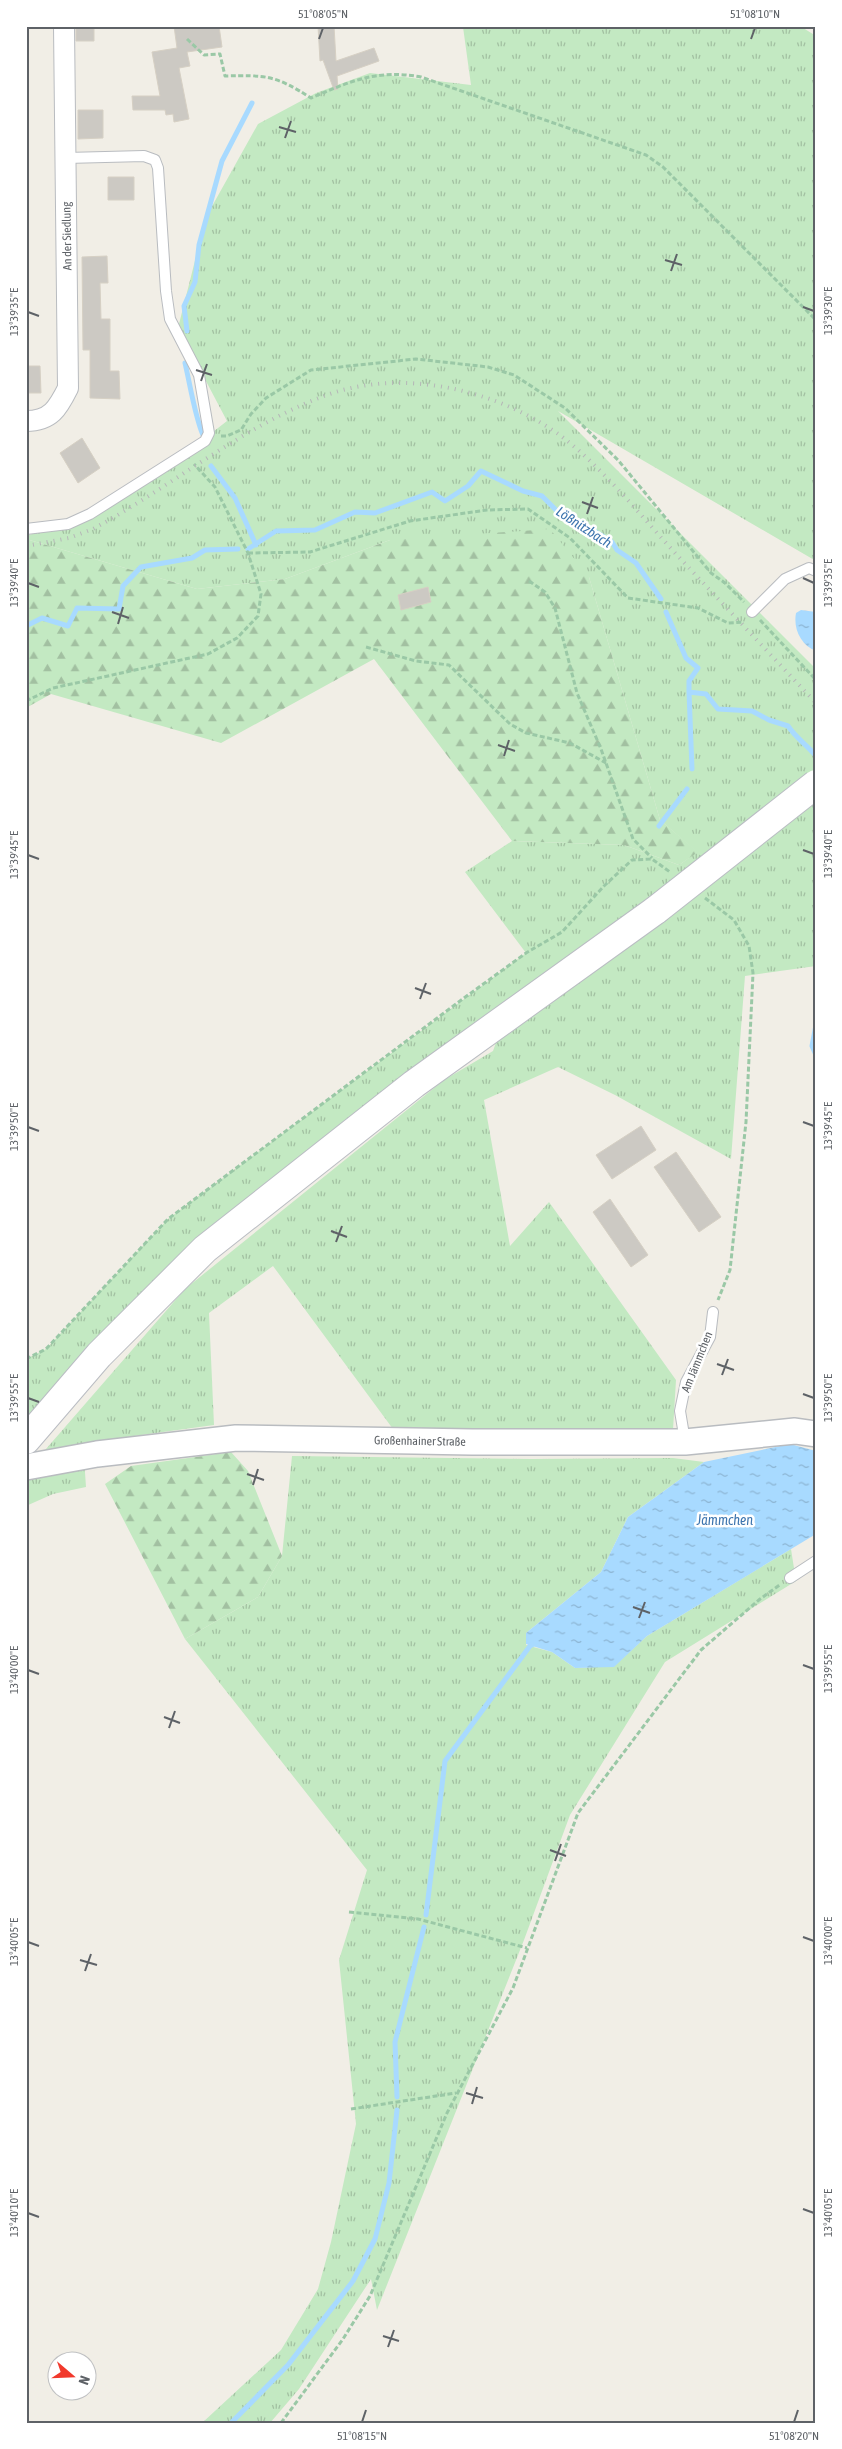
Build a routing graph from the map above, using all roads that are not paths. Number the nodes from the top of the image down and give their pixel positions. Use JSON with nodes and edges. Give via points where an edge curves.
{"nodes":[{"id":1,"x":64,"y":26,"type":"edge"},
{"id":2,"x":66,"y":158,"type":"junction"},
{"id":3,"x":26,"y":421,"type":"edge"},
{"id":4,"x":26,"y":529,"type":"edge"},
{"id":5,"x":816,"y":571,"type":"edge"},
{"id":6,"x":753,"y":616,"type":"road end"},
{"id":7,"x":816,"y":784,"type":"edge"},
{"id":8,"x":713,"y":1312,"type":"road end"},
{"id":9,"x":816,"y":1434,"type":"edge"},
{"id":10,"x":26,"y":1440,"type":"edge"},
{"id":11,"x":685,"y":1442,"type":"junction"},
{"id":12,"x":34,"y":1465,"type":"edge"},
{"id":13,"x":816,"y":1561,"type":"edge"},
{"id":14,"x":790,"y":1578,"type":"road end"}],
"edges":[{"from":1,"to":2,"type":"street","name":"An der Siedlung"},
{"from":2,"to":3,"type":"street","name":"An der Siedlung","via":[[68,388],[58,408],[39,421]]},
{"from":2,"to":4,"type":"lane","via":[[144,156],[155,160],[170,319],[199,375],[208,433],[205,441],[141,483],[68,524]]},
{"from":5,"to":6,"type":"lane","via":[[810,568],[785,579]]},
{"from":7,"to":10,"type":"main road","bridge":true,"via":[[656,910],[414,1084],[205,1249],[99,1355]]},
{"from":8,"to":11,"type":"lane","name":"Am Jämmchen","via":[[710,1337],[686,1382],[680,1411]]},
{"from":9,"to":11,"type":"street","name":"Großenhainer Straße","via":[[795,1430]]},
{"from":11,"to":12,"type":"street","name":"Großenhainer Straße","via":[[236,1438],[97,1454]]},
{"from":13,"to":14,"type":"lane"}]}
